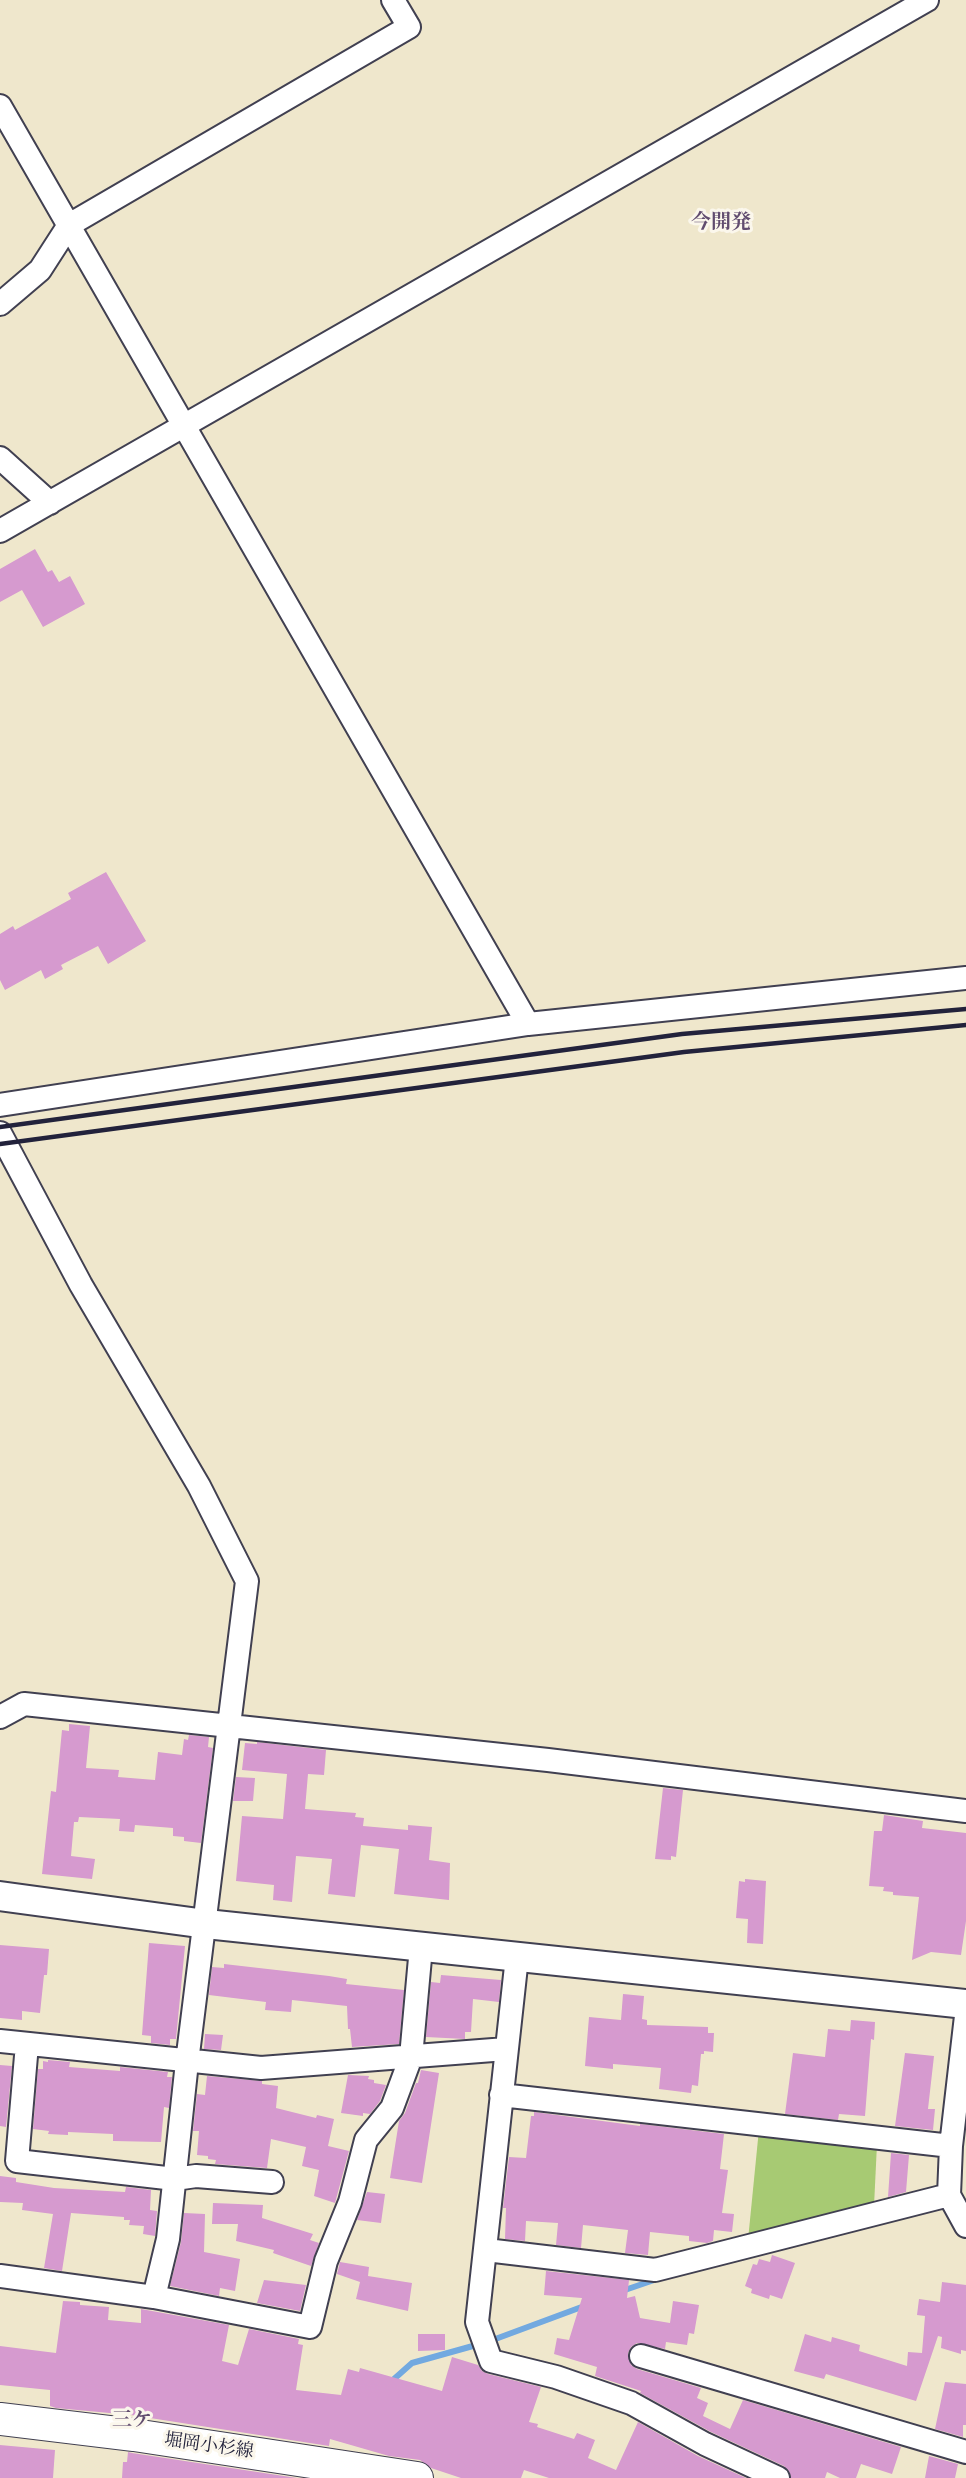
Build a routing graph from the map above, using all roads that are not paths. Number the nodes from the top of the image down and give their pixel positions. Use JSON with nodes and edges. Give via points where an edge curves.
{"nodes":[{"id":1,"x":393,"y":0,"type":"edge"},
{"id":2,"x":927,"y":0,"type":"edge"},
{"id":3,"x":0,"y":106,"type":"edge"},
{"id":4,"x":69,"y":225,"type":"junction"},
{"id":5,"x":0,"y":304,"type":"edge"},
{"id":6,"x":183,"y":428,"type":"junction"},
{"id":7,"x":0,"y":458,"type":"edge"},
{"id":8,"x":50,"y":503,"type":"junction"},
{"id":9,"x":0,"y":531,"type":"edge"},
{"id":10,"x":966,"y":978,"type":"edge"},
{"id":11,"x":528,"y":1024,"type":"junction"},
{"id":12,"x":0,"y":1105,"type":"edge"},
{"id":13,"x":0,"y":1133,"type":"edge"},
{"id":14,"x":10,"y":1171,"type":"edge"},
{"id":15,"x":0,"y":1718,"type":"edge"},
{"id":16,"x":230,"y":1725,"type":"junction"},
{"id":17,"x":966,"y":1811,"type":"edge"},
{"id":18,"x":0,"y":1896,"type":"edge"},
{"id":19,"x":206,"y":1924,"type":"junction"},
{"id":20,"x":421,"y":1947,"type":"junction"},
{"id":21,"x":517,"y":1957,"type":"junction"},
{"id":22,"x":966,"y":2004,"type":"edge"},
{"id":23,"x":966,"y":2016,"type":"edge"},
{"id":24,"x":0,"y":2041,"type":"edge"},
{"id":25,"x":27,"y":2044,"type":"junction"},
{"id":26,"x":506,"y":2049,"type":"junction"},
{"id":27,"x":411,"y":2057,"type":"junction"},
{"id":28,"x":187,"y":2062,"type":"junction"},
{"id":29,"x":501,"y":2095,"type":"junction"},
{"id":30,"x":951,"y":2146,"type":"junction"},
{"id":31,"x":175,"y":2179,"type":"junction"},
{"id":32,"x":272,"y":2182,"type":"dead end"},
{"id":33,"x":949,"y":2195,"type":"junction"},
{"id":34,"x":966,"y":2226,"type":"edge"},
{"id":35,"x":486,"y":2250,"type":"junction"},
{"id":36,"x":0,"y":2276,"type":"edge"},
{"id":37,"x":154,"y":2297,"type":"junction"},
{"id":38,"x":641,"y":2356,"type":"dead end"},
{"id":39,"x":0,"y":2419,"type":"edge"},
{"id":40,"x":966,"y":2452,"type":"edge"},
{"id":41,"x":288,"y":2468,"type":"edge"},
{"id":42,"x":417,"y":2478,"type":"edge"},
{"id":43,"x":778,"y":2478,"type":"edge"}],
"edges":[{"from":1,"to":4,"type":"street","via":[[409,27]]},
{"from":2,"to":6,"type":"street"},
{"from":3,"to":4,"type":"street"},
{"from":4,"to":5,"type":"street","via":[[40,270]]},
{"from":4,"to":6,"type":"street"},
{"from":6,"to":8,"type":"street"},
{"from":6,"to":11,"type":"street"},
{"from":7,"to":8,"type":"street"},
{"from":8,"to":9,"type":"street"},
{"from":10,"to":11,"type":"street"},
{"from":11,"to":12,"type":"street"},
{"from":13,"to":14,"type":"street"},
{"from":14,"to":16,"type":"street","via":[[199,1486],[247,1581]]},
{"from":15,"to":16,"type":"street","via":[[24,1704]]},
{"from":16,"to":17,"type":"street"},
{"from":16,"to":19,"type":"street"},
{"from":18,"to":19,"type":"street"},
{"from":19,"to":20,"type":"street"},
{"from":19,"to":28,"type":"street"},
{"from":20,"to":21,"type":"street"},
{"from":20,"to":27,"type":"street"},
{"from":21,"to":22,"type":"street"},
{"from":21,"to":26,"type":"street"},
{"from":23,"to":30,"type":"street"},
{"from":24,"to":25,"type":"street"},
{"from":25,"to":28,"type":"street"},
{"from":25,"to":31,"type":"street","via":[[17,2161]]},
{"from":26,"to":27,"type":"street"},
{"from":26,"to":29,"type":"street"},
{"from":27,"to":28,"type":"street","via":[[261,2068]]},
{"from":27,"to":37,"type":"street","via":[[392,2108],[366,2140],[350,2202],[326,2261],[310,2327]]},
{"from":28,"to":31,"type":"street"},
{"from":29,"to":30,"type":"street"},
{"from":29,"to":35,"type":"street"},
{"from":30,"to":33,"type":"street"},
{"from":31,"to":32,"type":"street","via":[[196,2176]]},
{"from":31,"to":37,"type":"street","via":[[168,2239]]},
{"from":33,"to":34,"type":"street"},
{"from":33,"to":35,"type":"street","via":[[655,2270]]},
{"from":35,"to":43,"type":"street","via":[[477,2322],[491,2361],[556,2377],[632,2403],[705,2444]]},
{"from":36,"to":37,"type":"street"},
{"from":38,"to":40,"type":"street"},
{"from":39,"to":41,"type":"main road","name":"堀岡小杉線","via":[[134,2435]]},
{"from":41,"to":42,"type":"main road","name":"堀岡小杉線"}]}
